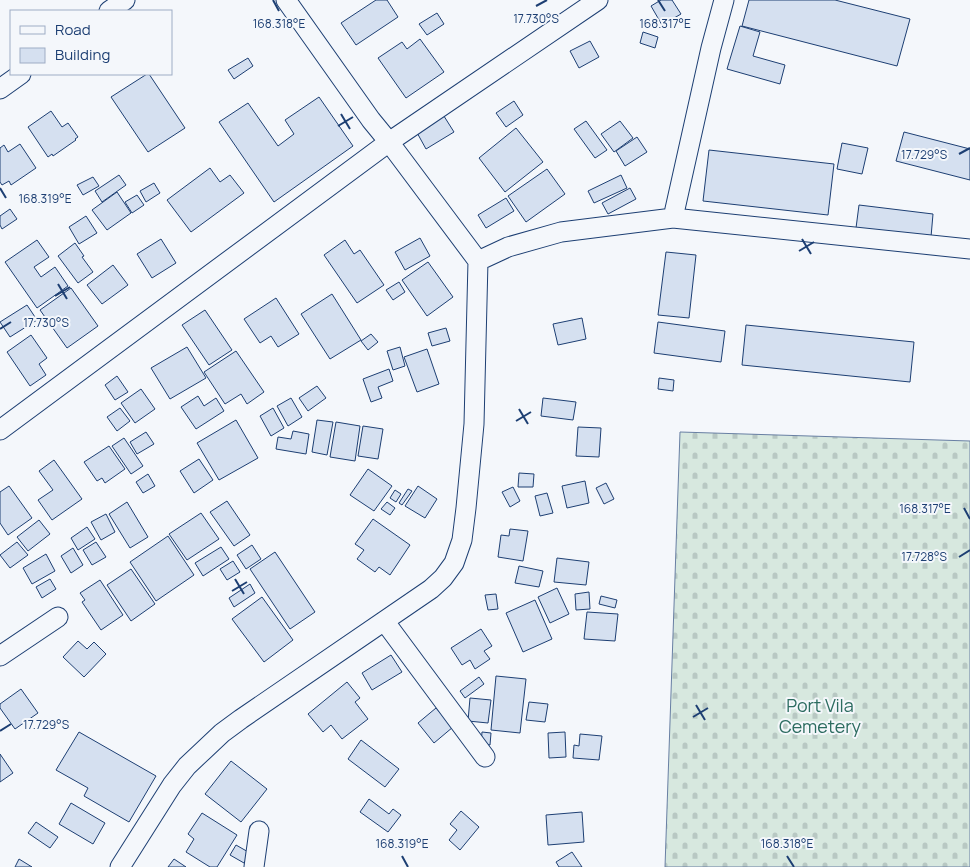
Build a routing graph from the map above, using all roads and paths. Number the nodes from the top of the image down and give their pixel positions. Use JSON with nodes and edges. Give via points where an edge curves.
{"nodes":[{"id":1,"x":125,"y":0,"type":"edge"},
{"id":2,"x":286,"y":0,"type":"edge"},
{"id":3,"x":598,"y":0,"type":"edge"},
{"id":4,"x":724,"y":0,"type":"edge"},
{"id":5,"x":110,"y":10,"type":"edge"},
{"id":6,"x":20,"y":75,"type":"edge"},
{"id":7,"x":0,"y":89,"type":"edge"},
{"id":8,"x":390,"y":142,"type":"junction"},
{"id":9,"x":673,"y":218,"type":"junction"},
{"id":10,"x":970,"y":249,"type":"edge"},
{"id":11,"x":478,"y":261,"type":"junction"},
{"id":12,"x":0,"y":430,"type":"edge"},
{"id":13,"x":58,"y":617,"type":"dead end"},
{"id":14,"x":385,"y":622,"type":"junction"},
{"id":15,"x":0,"y":656,"type":"edge"},
{"id":16,"x":485,"y":757,"type":"dead end"},
{"id":17,"x":259,"y":831,"type":"dead end"},
{"id":18,"x":120,"y":867,"type":"edge"},
{"id":19,"x":254,"y":867,"type":"edge"}],
"edges":[{"from":1,"to":5,"type":"street"},
{"from":2,"to":8,"type":"street"},
{"from":3,"to":8,"type":"street"},
{"from":4,"to":9,"type":"street"},
{"from":6,"to":7,"type":"street"},
{"from":8,"to":11,"type":"street"},
{"from":8,"to":12,"type":"street"},
{"from":9,"to":10,"type":"street"},
{"from":9,"to":11,"type":"street","via":[[561,232],[508,247]]},
{"from":11,"to":14,"type":"street","via":[[474,424],[462,540],[454,563],[432,590]]},
{"from":13,"to":15,"type":"street"},
{"from":14,"to":16,"type":"street"},
{"from":14,"to":18,"type":"street","via":[[222,733],[172,785]]},
{"from":17,"to":19,"type":"street"}]}
